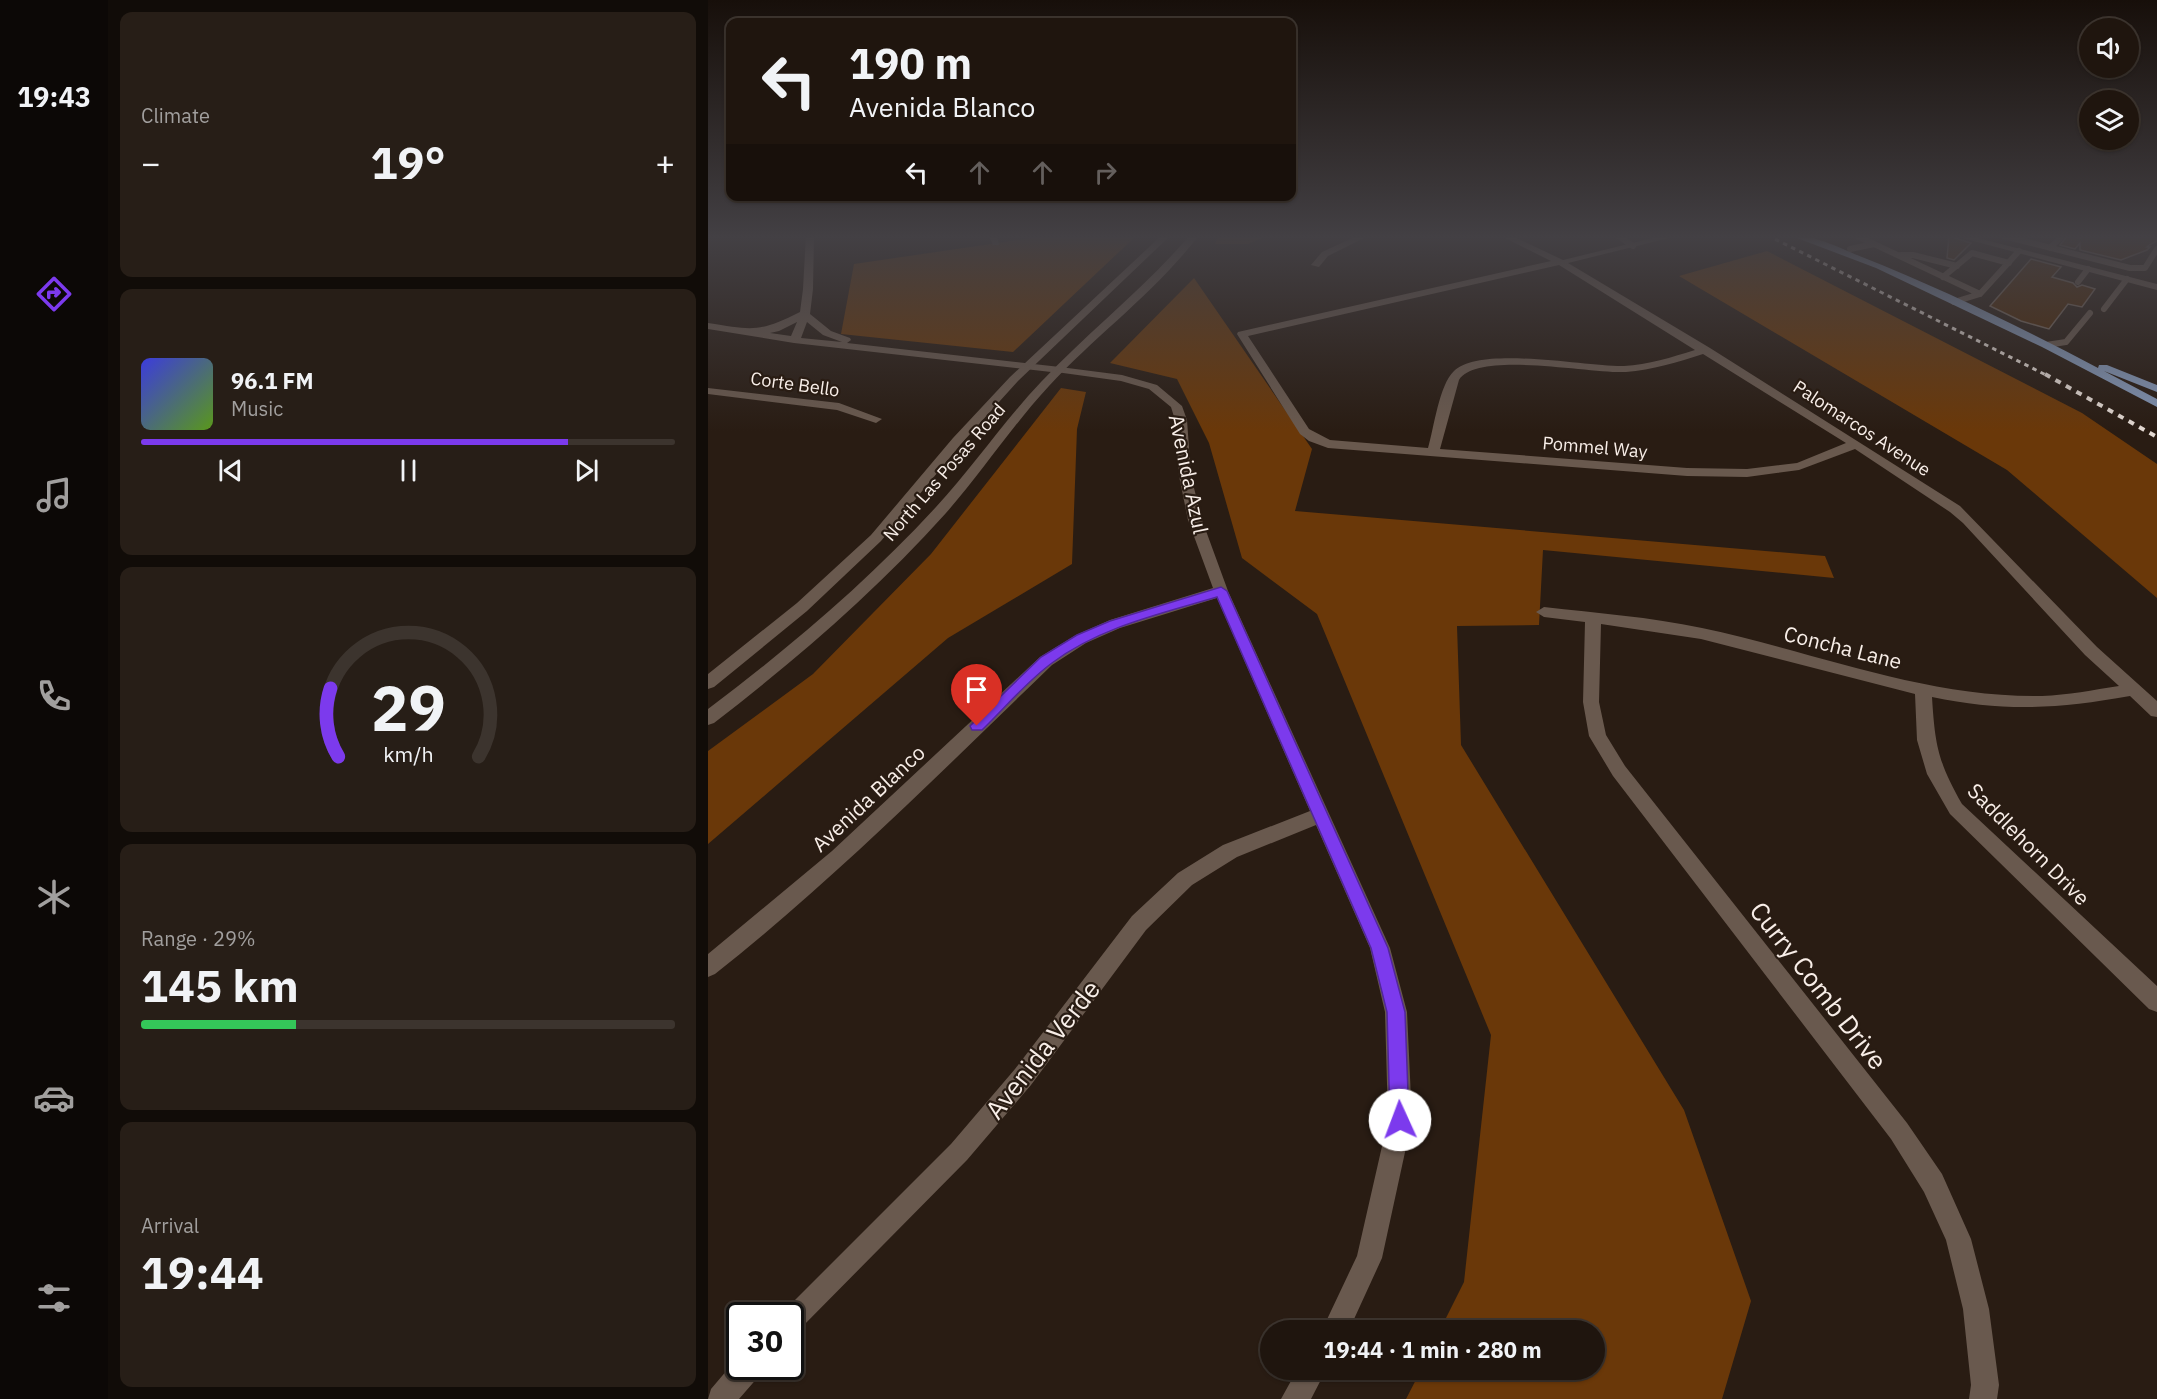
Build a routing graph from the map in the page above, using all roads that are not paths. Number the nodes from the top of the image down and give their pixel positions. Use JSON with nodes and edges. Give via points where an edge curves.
{"nodes":[{"id":1,"x":805,"y":300,"type":"edge"},
{"id":2,"x":1098,"y":300,"type":"edge"},
{"id":3,"x":1132,"y":300,"type":"edge"},
{"id":4,"x":1391,"y":300,"type":"edge"},
{"id":5,"x":1624,"y":300,"type":"edge"},
{"id":6,"x":1950,"y":300,"type":"edge"},
{"id":7,"x":1960,"y":300,"type":"edge"},
{"id":8,"x":2111,"y":300,"type":"edge"},
{"id":9,"x":1954,"y":302,"type":"junction"},
{"id":10,"x":2104,"y":309,"type":"dead end"},
{"id":11,"x":2090,"y":313,"type":"dead end"},
{"id":12,"x":804,"y":314,"type":"junction"},
{"id":13,"x":708,"y":326,"type":"edge"},
{"id":14,"x":728,"y":329,"type":"junction"},
{"id":15,"x":794,"y":340,"type":"junction"},
{"id":16,"x":2046,"y":345,"type":"junction"},
{"id":17,"x":871,"y":348,"type":"junction"},
{"id":18,"x":1706,"y":350,"type":"junction"},
{"id":19,"x":1028,"y":366,"type":"junction"},
{"id":20,"x":1060,"y":370,"type":"junction"},
{"id":21,"x":2157,"y":388,"type":"edge"},
{"id":22,"x":708,"y":391,"type":"edge"},
{"id":23,"x":2157,"y":404,"type":"edge"},
{"id":24,"x":876,"y":419,"type":"dead end"},
{"id":25,"x":1856,"y":444,"type":"junction"},
{"id":26,"x":1433,"y":452,"type":"junction"},
{"id":27,"x":1221,"y":591,"type":"junction"},
{"id":28,"x":1544,"y":612,"type":"dead end"},
{"id":29,"x":1593,"y":619,"type":"junction"},
{"id":30,"x":708,"y":683,"type":"edge"},
{"id":31,"x":1923,"y":689,"type":"junction"},
{"id":32,"x":2133,"y":689,"type":"junction"},
{"id":33,"x":2157,"y":711,"type":"edge"},
{"id":34,"x":708,"y":718,"type":"edge"},
{"id":35,"x":1319,"y":815,"type":"junction"},
{"id":36,"x":708,"y":967,"type":"edge"},
{"id":37,"x":2157,"y":1001,"type":"edge"},
{"id":38,"x":804,"y":1306,"type":"edge"},
{"id":39,"x":1340,"y":1320,"type":"edge"},
{"id":40,"x":737,"y":1380,"type":"edge"},
{"id":41,"x":1306,"y":1380,"type":"edge"},
{"id":42,"x":721,"y":1399,"type":"edge"},
{"id":43,"x":1295,"y":1399,"type":"edge"},
{"id":44,"x":1983,"y":1399,"type":"edge"}],
"edges":[{"from":1,"to":12,"type":"street"},
{"from":2,"to":19,"type":"street","name":"North Las Posas Road"},
{"from":3,"to":20,"type":"street","name":"North Las Posas Road"},
{"from":4,"to":26,"type":"street","name":"Pommel Way","via":[[1242,334],[1304,431],[1313,438],[1328,444]]},
{"from":5,"to":18,"type":"street","name":"Palomarcos Avenue"},
{"from":6,"to":9,"type":"main road"},
{"from":7,"to":9,"type":"lane"},
{"from":8,"to":10,"type":"lane"},
{"from":9,"to":16,"type":"main road"},
{"from":11,"to":16,"type":"lane","via":[[2066,342]]},
{"from":12,"to":14,"type":"street","via":[[775,329]]},
{"from":12,"to":15,"type":"street","via":[[802,328]]},
{"from":12,"to":17,"type":"street","via":[[826,333]]},
{"from":13,"to":14,"type":"street","name":"Avenida Azul"},
{"from":14,"to":15,"type":"street","name":"Avenida Azul"},
{"from":15,"to":17,"type":"street","name":"Avenida Azul"},
{"from":16,"to":21,"type":"main road"},
{"from":16,"to":23,"type":"main road"},
{"from":17,"to":19,"type":"street","name":"Avenida Azul"},
{"from":18,"to":25,"type":"street","name":"Palomarcos Avenue"},
{"from":18,"to":26,"type":"street","via":[[1664,363],[1625,369],[1500,361],[1465,368],[1454,376]]},
{"from":19,"to":20,"type":"street","name":"Avenida Azul"},
{"from":19,"to":30,"type":"street","name":"North Las Posas Road","via":[[957,441],[876,538],[802,607]]},
{"from":20,"to":27,"type":"street","name":"Avenida Azul","via":[[1122,378],[1154,387],[1176,406],[1195,520]]},
{"from":20,"to":34,"type":"street","name":"North Las Posas Road","via":[[944,507],[882,572],[784,659]]},
{"from":22,"to":24,"type":"street","name":"Corte Bello","via":[[839,407]]},
{"from":25,"to":26,"type":"street","name":"Pommel Way","via":[[1799,466],[1747,473],[1687,472]]},
{"from":25,"to":32,"type":"street","name":"Palomarcos Avenue","via":[[1968,520],[2091,651]]},
{"from":27,"to":35,"type":"street","name":"Avenida Azul"},
{"from":27,"to":36,"type":"street","name":"Avenida Blanco","via":[[1115,624],[1046,661],[856,842]]},
{"from":28,"to":29,"type":"street","name":"Concha Lane"},
{"from":29,"to":31,"type":"street","name":"Concha Lane","via":[[1643,622],[1702,633]]},
{"from":29,"to":44,"type":"street","name":"Curry Comb Drive","via":[[1591,702],[1598,736],[1618,771],[1899,1131],[1933,1183],[1958,1239],[1976,1309],[1985,1385]]},
{"from":31,"to":32,"type":"street","name":"Concha Lane","via":[[1976,699],[2030,702]]},
{"from":31,"to":37,"type":"street","name":"Saddlehorn Drive","via":[[1926,740],[1936,774],[1956,808]]},
{"from":32,"to":33,"type":"street","name":"Palomarcos Avenue"},
{"from":35,"to":38,"type":"street","name":"Avenida Verde","via":[[1230,851],[1185,879],[1139,922],[1023,1077],[959,1152]]},
{"from":35,"to":39,"type":"street","name":"Avenida Azul","via":[[1380,948],[1396,1012],[1400,1120],[1368,1258]]},
{"from":40,"to":42,"type":"street"},
{"from":41,"to":43,"type":"street"}]}
